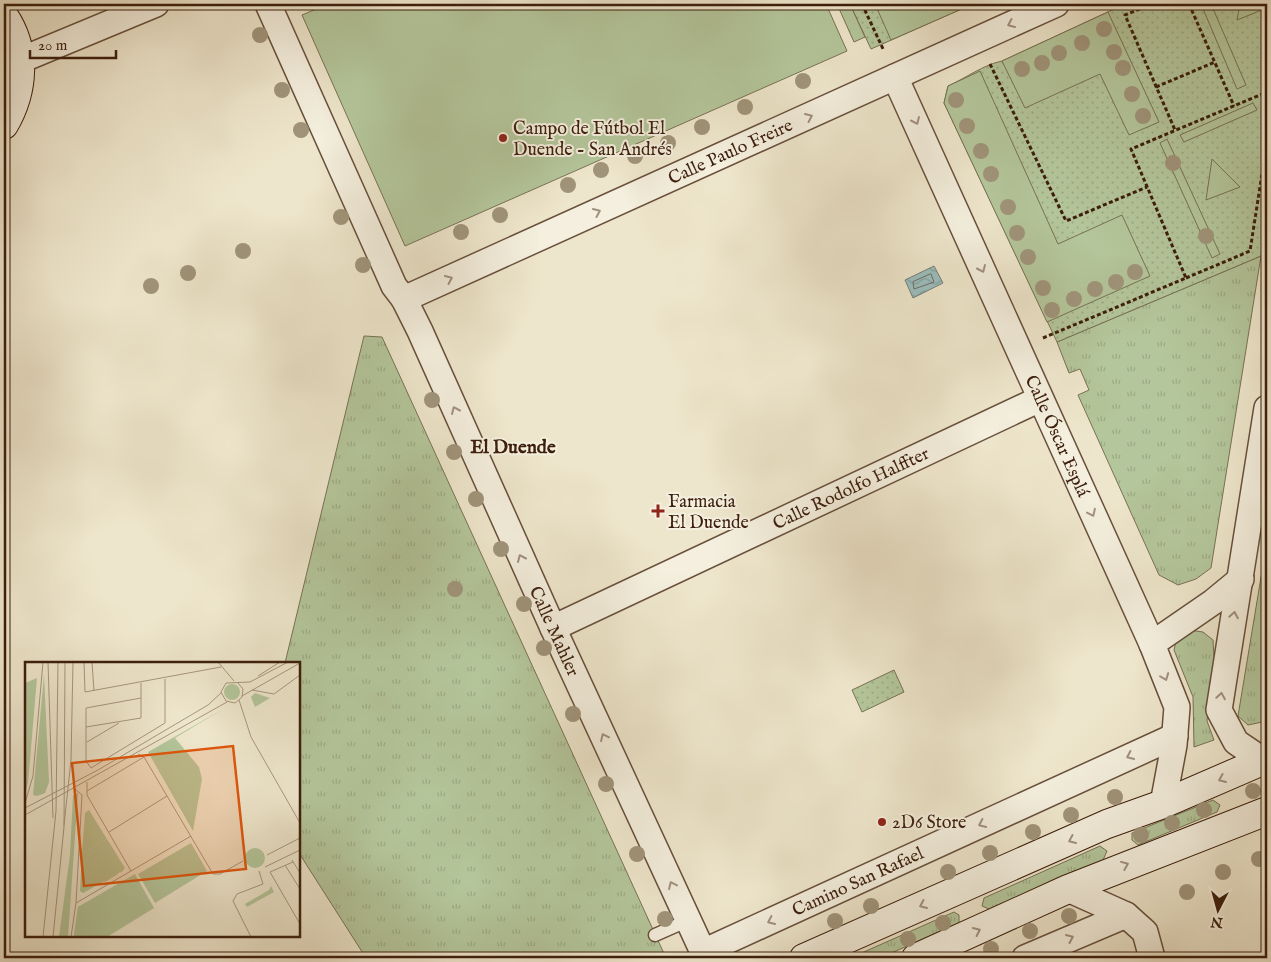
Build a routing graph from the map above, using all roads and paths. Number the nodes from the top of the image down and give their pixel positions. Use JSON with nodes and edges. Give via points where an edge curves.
{"nodes":[{"id":1,"x":156,"y":4,"type":"edge"},
{"id":2,"x":268,"y":4,"type":"edge"},
{"id":3,"x":862,"y":4,"type":"edge"},
{"id":4,"x":1056,"y":4,"type":"edge"},
{"id":5,"x":1152,"y":4,"type":"edge"},
{"id":6,"x":1189,"y":4,"type":"edge"},
{"id":7,"x":4,"y":16,"type":"edge"},
{"id":8,"x":884,"y":51,"type":"dead end"},
{"id":9,"x":21,"y":60,"type":"junction"},
{"id":10,"x":1214,"y":62,"type":"junction"},
{"id":11,"x":990,"y":64,"type":"dead end"},
{"id":12,"x":895,"y":77,"type":"junction"},
{"id":13,"x":1156,"y":87,"type":"junction"},
{"id":14,"x":1267,"y":92,"type":"edge"},
{"id":15,"x":1234,"y":106,"type":"junction"},
{"id":16,"x":4,"y":125,"type":"edge"},
{"id":17,"x":1175,"y":130,"type":"junction"},
{"id":18,"x":1267,"y":142,"type":"edge"},
{"id":19,"x":1147,"y":187,"type":"junction"},
{"id":20,"x":1186,"y":278,"type":"junction"},
{"id":21,"x":404,"y":299,"type":"junction"},
{"id":22,"x":1042,"y":338,"type":"dead end"},
{"id":23,"x":1040,"y":399,"type":"junction"},
{"id":24,"x":1267,"y":408,"type":"edge"},
{"id":25,"x":1241,"y":579,"type":"junction"},
{"id":26,"x":1192,"y":616,"type":"junction"},
{"id":27,"x":552,"y":628,"type":"junction"},
{"id":28,"x":1152,"y":644,"type":"junction"},
{"id":29,"x":1228,"y":652,"type":"junction"},
{"id":30,"x":1175,"y":736,"type":"junction"},
{"id":31,"x":1265,"y":760,"type":"edge"},
{"id":32,"x":1163,"y":804,"type":"junction"},
{"id":33,"x":1267,"y":811,"type":"edge"},
{"id":34,"x":1068,"y":889,"type":"junction"},
{"id":35,"x":1126,"y":914,"type":"junction"},
{"id":36,"x":689,"y":920,"type":"junction"},
{"id":37,"x":655,"y":935,"type":"dead end"},
{"id":38,"x":707,"y":955,"type":"edge"},
{"id":39,"x":804,"y":958,"type":"edge"},
{"id":40,"x":916,"y":958,"type":"edge"},
{"id":41,"x":1025,"y":958,"type":"edge"},
{"id":42,"x":1152,"y":958,"type":"edge"}],
"edges":[{"from":1,"to":9,"type":"street"},
{"from":2,"to":21,"type":"street","name":"Calle Mahler","via":[[394,286]]},
{"from":3,"to":8,"type":"path"},
{"from":4,"to":12,"type":"street","name":"Calle Paulo Freire","one_way":true},
{"from":5,"to":13,"type":"path","via":[[1125,15]]},
{"from":6,"to":10,"type":"path"},
{"from":7,"to":9,"type":"main road","via":[[12,28]]},
{"from":9,"to":16,"type":"main road","via":[[20,86],[13,110]]},
{"from":10,"to":13,"type":"path"},
{"from":10,"to":15,"type":"path"},
{"from":11,"to":19,"type":"path","via":[[1066,221]]},
{"from":21,"to":12,"type":"street","name":"Calle Paulo Freire","one_way":true},
{"from":12,"to":23,"type":"street","name":"Calle Óscar Esplá","one_way":true},
{"from":13,"to":17,"type":"path"},
{"from":14,"to":15,"type":"path"},
{"from":15,"to":17,"type":"path"},
{"from":17,"to":19,"type":"path","via":[[1131,149]]},
{"from":18,"to":20,"type":"path","via":[[1250,251]]},
{"from":19,"to":20,"type":"path"},
{"from":20,"to":22,"type":"path"},
{"from":27,"to":21,"type":"street","name":"Calle Mahler","one_way":true},
{"from":23,"to":27,"type":"street","name":"Calle Rodolfo Halffter"},
{"from":23,"to":28,"type":"street","name":"Calle Óscar Esplá","one_way":true},
{"from":24,"to":25,"type":"street"},
{"from":25,"to":26,"type":"street"},
{"from":29,"to":25,"type":"street","one_way":true},
{"from":26,"to":28,"type":"street"},
{"from":26,"to":29,"type":"street","via":[[1216,630]]},
{"from":36,"to":27,"type":"street","name":"Calle Mahler","one_way":true},
{"from":28,"to":30,"type":"street","name":"Calle Óscar Esplá","one_way":true,"via":[[1176,707]]},
{"from":31,"to":29,"type":"street","one_way":true,"via":[[1236,742],[1219,710]]},
{"from":30,"to":32,"type":"street","name":"Calle Óscar Esplá"},
{"from":30,"to":38,"type":"street","name":"Camino San Rafael","one_way":true},
{"from":31,"to":32,"type":"main road","one_way":true},
{"from":32,"to":39,"type":"main road","one_way":true,"via":[[1107,824]]},
{"from":34,"to":33,"type":"main road","one_way":true},
{"from":34,"to":35,"type":"street"},
{"from":40,"to":34,"type":"main road","one_way":true},
{"from":41,"to":35,"type":"street","one_way":true},
{"from":35,"to":42,"type":"street","via":[[1145,932]]},
{"from":36,"to":37,"type":"lane"},
{"from":36,"to":38,"type":"street","name":"Calle Mahler"}]}
